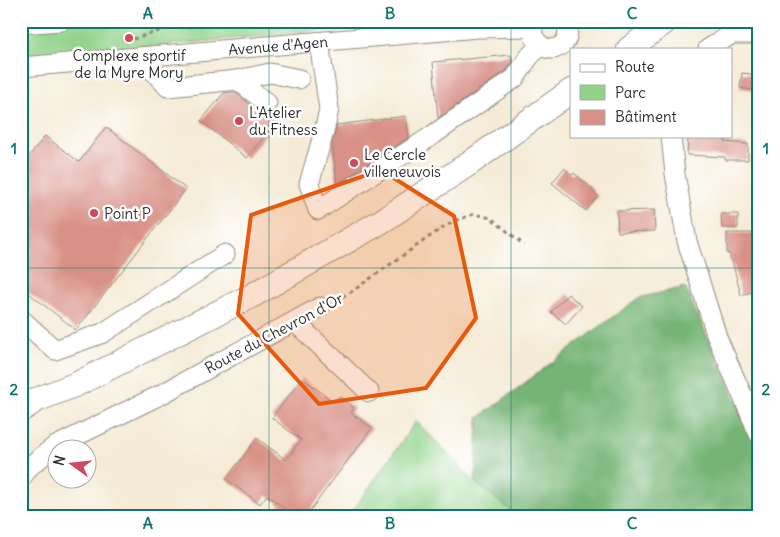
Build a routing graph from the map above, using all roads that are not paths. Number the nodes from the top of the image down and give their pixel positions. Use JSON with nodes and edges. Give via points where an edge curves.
{"nodes":[{"id":1,"x":61,"y":21,"type":"edge"},
{"id":2,"x":565,"y":21,"type":"edge"},
{"id":3,"x":666,"y":21,"type":"edge"},
{"id":4,"x":21,"y":24,"type":"edge"},
{"id":5,"x":759,"y":34,"type":"edge"},
{"id":6,"x":534,"y":38,"type":"edge"},
{"id":7,"x":319,"y":42,"type":"junction"},
{"id":8,"x":630,"y":48,"type":"edge"},
{"id":9,"x":710,"y":48,"type":"edge"},
{"id":10,"x":132,"y":58,"type":"junction"},
{"id":11,"x":21,"y":67,"type":"edge"},
{"id":12,"x":299,"y":79,"type":"dead end"},
{"id":13,"x":237,"y":80,"type":"junction"},
{"id":14,"x":570,"y":93,"type":"edge"},
{"id":15,"x":267,"y":103,"type":"dead end"},
{"id":16,"x":671,"y":138,"type":"edge"},
{"id":17,"x":225,"y":254,"type":"dead end"},
{"id":18,"x":320,"y":308,"type":"road end"},
{"id":19,"x":21,"y":319,"type":"edge"},
{"id":20,"x":295,"y":322,"type":"junction"},
{"id":21,"x":369,"y":392,"type":"dead end"},
{"id":22,"x":26,"y":404,"type":"edge"},
{"id":23,"x":759,"y":434,"type":"edge"},
{"id":24,"x":21,"y":478,"type":"edge"}],
"edges":[{"from":1,"to":4,"type":"street"},
{"from":2,"to":6,"type":"street","name":"Avenue d'Agen","via":[[568,35],[559,47],[544,48]]},
{"from":3,"to":8,"type":"main road"},
{"from":5,"to":9,"type":"street","via":[[732,34]]},
{"from":6,"to":7,"type":"street","name":"Avenue d'Agen","via":[[522,27]]},
{"from":6,"to":7,"type":"street","via":[[515,78],[318,210],[309,184],[329,109]]},
{"from":7,"to":10,"type":"street","name":"Avenue d'Agen"},
{"from":10,"to":11,"type":"street","name":"Avenue d'Agen"},
{"from":10,"to":13,"type":"street","via":[[168,87]]},
{"from":12,"to":13,"type":"street","via":[[270,73]]},
{"from":13,"to":15,"type":"street"},
{"from":14,"to":22,"type":"main road","via":[[374,226],[253,295],[77,384]]},
{"from":16,"to":23,"type":"street","via":[[687,242],[717,337]]},
{"from":17,"to":19,"type":"street","via":[[103,333],[55,350]]},
{"from":18,"to":20,"type":"street","name":"Route du Chevron d'Or"},
{"from":20,"to":21,"type":"street"},
{"from":20,"to":24,"type":"street","name":"Route du Chevron d'Or","via":[[162,394],[54,447],[30,466]]}]}
